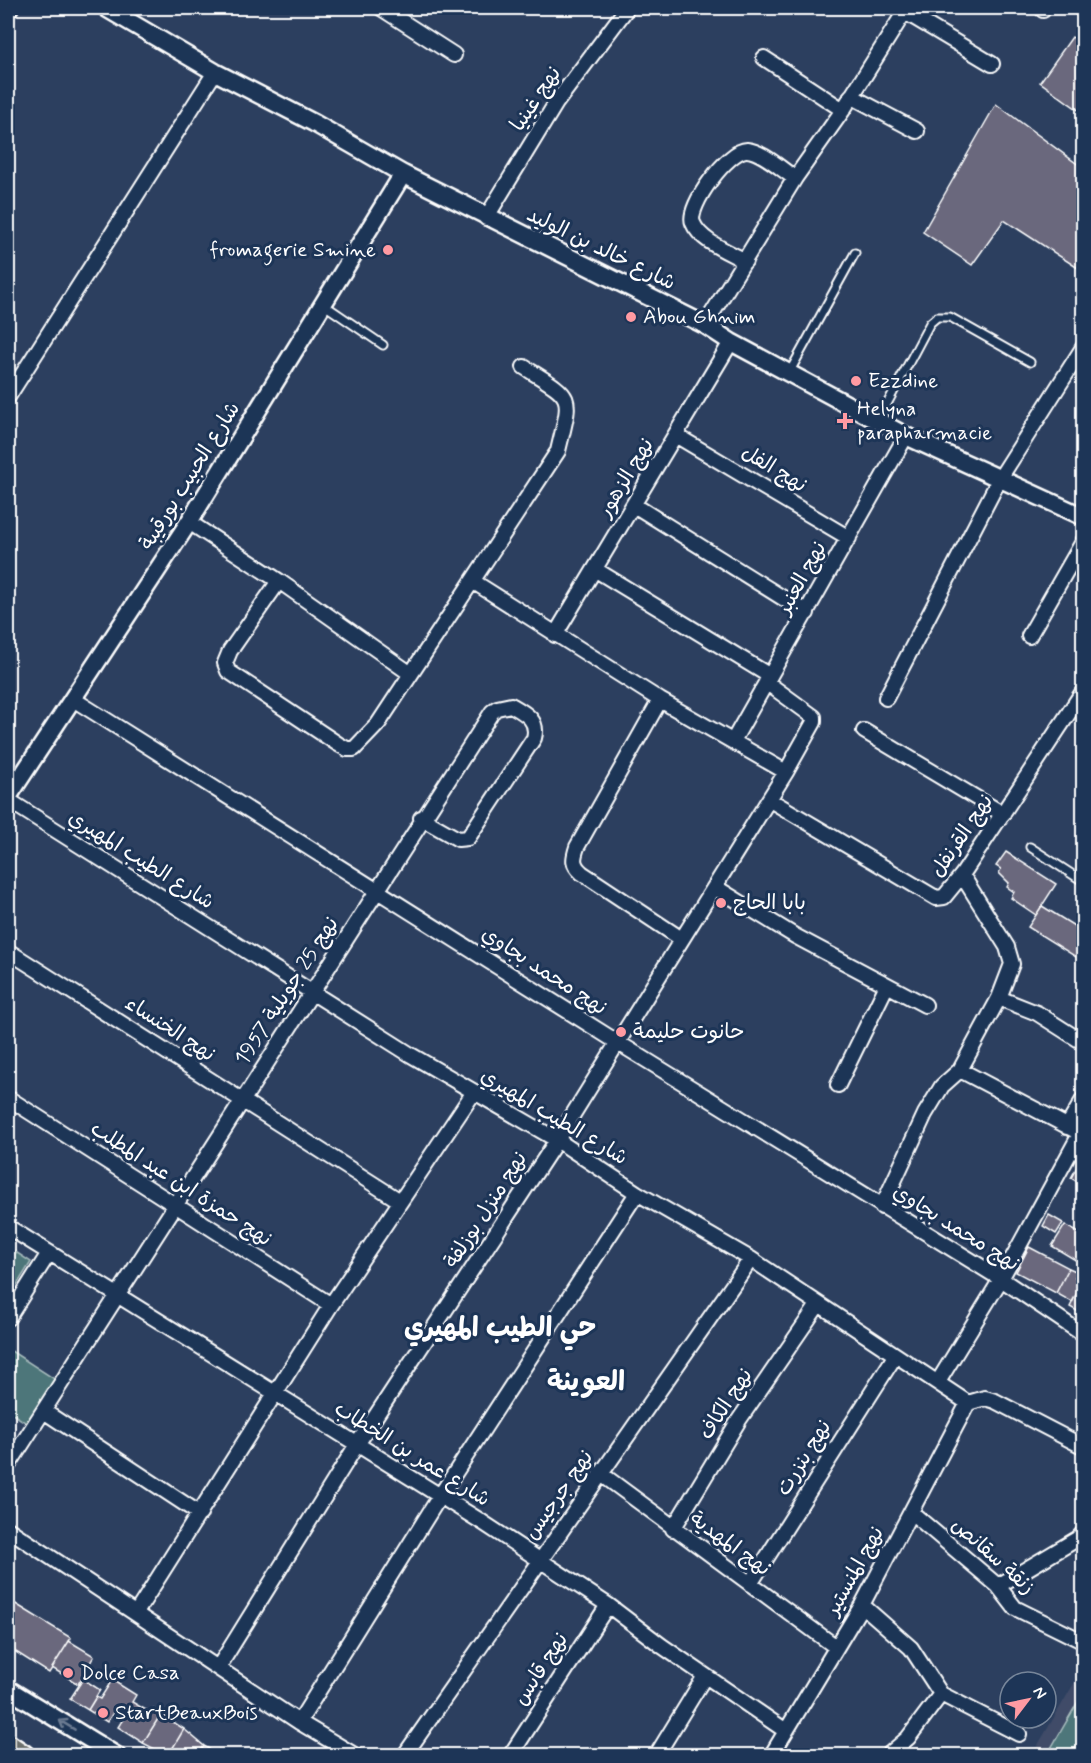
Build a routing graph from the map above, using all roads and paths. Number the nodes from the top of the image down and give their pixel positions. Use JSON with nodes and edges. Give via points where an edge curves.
{"nodes":[{"id":1,"x":10,"y":8,"type":"edge"},
{"id":2,"x":106,"y":8,"type":"edge"},
{"id":3,"x":381,"y":8,"type":"edge"},
{"id":4,"x":627,"y":8,"type":"edge"},
{"id":5,"x":906,"y":10,"type":"edge"},
{"id":6,"x":8,"y":12,"type":"edge"},
{"id":7,"x":454,"y":55,"type":"dead end"},
{"id":8,"x":764,"y":58,"type":"dead end"},
{"id":9,"x":992,"y":64,"type":"dead end"},
{"id":10,"x":215,"y":72,"type":"junction"},
{"id":11,"x":851,"y":96,"type":"junction"},
{"id":12,"x":843,"y":111,"type":"junction"},
{"id":13,"x":917,"y":131,"type":"dead end"},
{"id":14,"x":403,"y":174,"type":"junction"},
{"id":15,"x":795,"y":178,"type":"junction"},
{"id":16,"x":486,"y":218,"type":"junction"},
{"id":17,"x":855,"y":252,"type":"dead end"},
{"id":18,"x":745,"y":261,"type":"junction"},
{"id":19,"x":323,"y":304,"type":"junction"},
{"id":20,"x":705,"y":325,"type":"junction"},
{"id":21,"x":731,"y":342,"type":"junction"},
{"id":22,"x":383,"y":345,"type":"dead end"},
{"id":23,"x":1083,"y":346,"type":"edge"},
{"id":24,"x":1030,"y":362,"type":"dead end"},
{"id":25,"x":524,"y":367,"type":"dead end"},
{"id":26,"x":789,"y":373,"type":"junction"},
{"id":27,"x":8,"y":397,"type":"edge"},
{"id":28,"x":878,"y":421,"type":"junction"},
{"id":29,"x":906,"y":435,"type":"junction"},
{"id":30,"x":677,"y":436,"type":"junction"},
{"id":31,"x":1000,"y":478,"type":"junction"},
{"id":32,"x":634,"y":505,"type":"junction"},
{"id":33,"x":1083,"y":517,"type":"edge"},
{"id":34,"x":189,"y":522,"type":"junction"},
{"id":35,"x":849,"y":538,"type":"junction"},
{"id":36,"x":1083,"y":540,"type":"edge"},
{"id":37,"x":596,"y":570,"type":"junction"},
{"id":38,"x":279,"y":581,"type":"junction"},
{"id":39,"x":474,"y":582,"type":"junction"},
{"id":40,"x":807,"y":613,"type":"junction"},
{"id":41,"x":555,"y":635,"type":"junction"},
{"id":42,"x":1029,"y":636,"type":"dead end"},
{"id":43,"x":411,"y":674,"type":"junction"},
{"id":44,"x":768,"y":679,"type":"junction"},
{"id":45,"x":1083,"y":690,"type":"edge"},
{"id":46,"x":886,"y":698,"type":"dead end"},
{"id":47,"x":73,"y":699,"type":"junction"},
{"id":48,"x":660,"y":700,"type":"junction"},
{"id":49,"x":864,"y":731,"type":"dead end"},
{"id":50,"x":733,"y":741,"type":"junction"},
{"id":51,"x":786,"y":772,"type":"junction"},
{"id":52,"x":8,"y":799,"type":"edge"},
{"id":53,"x":770,"y":800,"type":"junction"},
{"id":54,"x":1003,"y":814,"type":"junction"},
{"id":55,"x":421,"y":819,"type":"junction"},
{"id":56,"x":1030,"y":846,"type":"dead end"},
{"id":57,"x":962,"y":875,"type":"junction"},
{"id":58,"x":1083,"y":882,"type":"edge"},
{"id":59,"x":715,"y":887,"type":"junction"},
{"id":60,"x":378,"y":890,"type":"junction"},
{"id":61,"x":680,"y":938,"type":"junction"},
{"id":62,"x":8,"y":951,"type":"edge"},
{"id":63,"x":887,"y":985,"type":"junction"},
{"id":64,"x":312,"y":993,"type":"junction"},
{"id":65,"x":999,"y":998,"type":"junction"},
{"id":66,"x":925,"y":1005,"type":"dead end"},
{"id":67,"x":617,"y":1042,"type":"junction"},
{"id":68,"x":1083,"y":1042,"type":"edge"},
{"id":69,"x":960,"y":1070,"type":"junction"},
{"id":70,"x":838,"y":1085,"type":"dead end"},
{"id":71,"x":474,"y":1092,"type":"junction"},
{"id":72,"x":8,"y":1098,"type":"edge"},
{"id":73,"x":1083,"y":1098,"type":"edge"},
{"id":74,"x":241,"y":1100,"type":"junction"},
{"id":75,"x":1067,"y":1128,"type":"junction"},
{"id":76,"x":1082,"y":1135,"type":"edge"},
{"id":77,"x":557,"y":1140,"type":"junction"},
{"id":78,"x":637,"y":1193,"type":"junction"},
{"id":79,"x":400,"y":1201,"type":"junction"},
{"id":80,"x":174,"y":1206,"type":"junction"},
{"id":81,"x":882,"y":1207,"type":"junction"},
{"id":82,"x":8,"y":1227,"type":"edge"},
{"id":83,"x":49,"y":1253,"type":"junction"},
{"id":84,"x":751,"y":1259,"type":"junction"},
{"id":85,"x":1001,"y":1279,"type":"junction"},
{"id":86,"x":118,"y":1294,"type":"junction"},
{"id":87,"x":332,"y":1305,"type":"junction"},
{"id":88,"x":818,"y":1305,"type":"junction"},
{"id":89,"x":8,"y":1318,"type":"edge"},
{"id":90,"x":1083,"y":1335,"type":"edge"},
{"id":91,"x":895,"y":1356,"type":"junction"},
{"id":92,"x":938,"y":1383,"type":"junction"},
{"id":93,"x":275,"y":1393,"type":"junction"},
{"id":94,"x":968,"y":1403,"type":"junction"},
{"id":95,"x":45,"y":1413,"type":"junction"},
{"id":96,"x":356,"y":1446,"type":"junction"},
{"id":97,"x":1083,"y":1447,"type":"edge"},
{"id":98,"x":8,"y":1466,"type":"edge"},
{"id":99,"x":600,"y":1473,"type":"junction"},
{"id":100,"x":440,"y":1497,"type":"junction"},
{"id":101,"x":911,"y":1512,"type":"junction"},
{"id":102,"x":200,"y":1514,"type":"junction"},
{"id":103,"x":8,"y":1529,"type":"edge"},
{"id":104,"x":673,"y":1529,"type":"junction"},
{"id":105,"x":1081,"y":1538,"type":"edge"},
{"id":106,"x":540,"y":1560,"type":"junction"},
{"id":107,"x":750,"y":1584,"type":"junction"},
{"id":108,"x":998,"y":1586,"type":"junction"},
{"id":109,"x":608,"y":1605,"type":"junction"},
{"id":110,"x":862,"y":1605,"type":"junction"},
{"id":111,"x":136,"y":1613,"type":"junction"},
{"id":112,"x":1083,"y":1642,"type":"edge"},
{"id":113,"x":836,"y":1647,"type":"junction"},
{"id":114,"x":218,"y":1668,"type":"junction"},
{"id":115,"x":705,"y":1676,"type":"junction"},
{"id":116,"x":8,"y":1689,"type":"edge"},
{"id":117,"x":942,"y":1694,"type":"junction"},
{"id":118,"x":299,"y":1722,"type":"junction"},
{"id":119,"x":786,"y":1731,"type":"junction"},
{"id":120,"x":1019,"y":1734,"type":"dead end"},
{"id":121,"x":8,"y":1746,"type":"edge"},
{"id":122,"x":23,"y":1755,"type":"edge"},
{"id":123,"x":117,"y":1755,"type":"edge"},
{"id":124,"x":356,"y":1755,"type":"edge"},
{"id":125,"x":404,"y":1755,"type":"edge"},
{"id":126,"x":510,"y":1755,"type":"edge"},
{"id":127,"x":656,"y":1755,"type":"edge"},
{"id":128,"x":771,"y":1755,"type":"edge"},
{"id":129,"x":887,"y":1755,"type":"edge"}],
"edges":[{"from":1,"to":6,"type":"street"},
{"from":2,"to":10,"type":"street","name":"شارع خالد بن الوليد"},
{"from":3,"to":7,"type":"street"},
{"from":4,"to":16,"type":"street","name":"نهج غينيا","via":[[556,102]]},
{"from":5,"to":9,"type":"street"},
{"from":5,"to":11,"type":"street"},
{"from":8,"to":12,"type":"street"},
{"from":10,"to":14,"type":"street","name":"شارع خالد بن الوليد"},
{"from":10,"to":27,"type":"street"},
{"from":11,"to":12,"type":"street"},
{"from":11,"to":13,"type":"street"},
{"from":12,"to":15,"type":"street"},
{"from":14,"to":16,"type":"street","name":"شارع خالد بن الوليد"},
{"from":14,"to":19,"type":"street","name":"شارع الحبيب بورقيبة"},
{"from":15,"to":18,"type":"street"},
{"from":15,"to":18,"type":"street","via":[[753,152],[738,152],[722,165],[694,207],[693,223],[699,232]]},
{"from":16,"to":20,"type":"street","name":"شارع خالد بن الوليد"},
{"from":17,"to":26,"type":"lane"},
{"from":18,"to":20,"type":"street"},
{"from":19,"to":22,"type":"lane"},
{"from":19,"to":34,"type":"street","name":"شارع الحبيب بورقيبة"},
{"from":20,"to":21,"type":"street","name":"شارع خالد بن الوليد"},
{"from":21,"to":26,"type":"street","name":"شارع خالد بن الوليد"},
{"from":21,"to":30,"type":"street","name":"نهج الزهور"},
{"from":23,"to":31,"type":"street"},
{"from":24,"to":28,"type":"lane","via":[[950,317],[937,317],[930,322]]},
{"from":25,"to":39,"type":"street","via":[[562,391],[568,410],[552,462]]},
{"from":26,"to":28,"type":"street","name":"شارع خالد بن الوليد"},
{"from":28,"to":29,"type":"street","name":"شارع خالد بن الوليد"},
{"from":29,"to":31,"type":"street","name":"شارع خالد بن الوليد"},
{"from":29,"to":35,"type":"street","name":"نهج العنبر"},
{"from":30,"to":32,"type":"street","name":"نهج الزهور"},
{"from":30,"to":35,"type":"street","name":"نهج الفل"},
{"from":31,"to":33,"type":"street","name":"شارع خالد بن الوليد"},
{"from":31,"to":46,"type":"street"},
{"from":32,"to":37,"type":"street","name":"نهج الزهور"},
{"from":32,"to":40,"type":"street"},
{"from":34,"to":38,"type":"street"},
{"from":34,"to":47,"type":"street","name":"شارع الحبيب بورقيبة"},
{"from":35,"to":40,"type":"street","name":"نهج العنبر"},
{"from":36,"to":42,"type":"street"},
{"from":37,"to":41,"type":"street","name":"نهج الزهور"},
{"from":37,"to":44,"type":"street"},
{"from":38,"to":43,"type":"street"},
{"from":38,"to":43,"type":"street","via":[[230,651],[225,663],[238,679],[338,744],[354,749],[378,723]]},
{"from":39,"to":41,"type":"street"},
{"from":39,"to":43,"type":"street"},
{"from":40,"to":44,"type":"street","name":"نهج العنبر"},
{"from":41,"to":48,"type":"street"},
{"from":44,"to":50,"type":"street","name":"نهج العنبر"},
{"from":44,"to":51,"type":"street","name":"نهج منزل بوزلفة","via":[[814,717]]},
{"from":45,"to":54,"type":"street","name":"نهج القرنفل"},
{"from":47,"to":52,"type":"street","name":"شارع الحبيب بورقيبة"},
{"from":47,"to":60,"type":"street","name":"نهج محمد بجاوي"},
{"from":48,"to":50,"type":"street"},
{"from":48,"to":61,"type":"street","via":[[573,859],[574,867],[582,873]]},
{"from":49,"to":54,"type":"street"},
{"from":50,"to":51,"type":"street"},
{"from":51,"to":53,"type":"street","name":"نهج منزل بوزلفة"},
{"from":52,"to":64,"type":"street","name":"شارع الطيب المهيري"},
{"from":53,"to":57,"type":"street","name":"نهج القرنفل","via":[[936,898],[949,894]]},
{"from":53,"to":59,"type":"street","name":"نهج منزل بوزلفة"},
{"from":54,"to":57,"type":"street","name":"نهج القرنفل"},
{"from":55,"to":55,"type":"street","name":"نهج 25 جويلية 1957","via":[[458,839],[471,835],[536,731],[531,717],[511,705],[492,712]]},
{"from":55,"to":60,"type":"street","name":"نهج 25 جويلية 1957"},
{"from":56,"to":58,"type":"lane"},
{"from":57,"to":65,"type":"street","via":[[1010,955],[1012,964]]},
{"from":59,"to":61,"type":"street","name":"نهج منزل بوزلفة"},
{"from":59,"to":63,"type":"street"},
{"from":60,"to":64,"type":"street","name":"نهج 25 جويلية 1957"},
{"from":60,"to":67,"type":"street","name":"نهج محمد بجاوي"},
{"from":61,"to":67,"type":"street","name":"نهج منزل بوزلفة"},
{"from":62,"to":74,"type":"street","name":"نهج الخنساء"},
{"from":63,"to":66,"type":"street"},
{"from":63,"to":70,"type":"street"},
{"from":64,"to":71,"type":"street","name":"شارع الطيب المهيري"},
{"from":64,"to":74,"type":"street","name":"نهج 25 جويلية 1957"},
{"from":65,"to":68,"type":"street","via":[[1037,1013]]},
{"from":65,"to":69,"type":"street"},
{"from":67,"to":77,"type":"street","name":"نهج منزل بوزلفة"},
{"from":67,"to":81,"type":"street","name":"نهج محمد بجاوي"},
{"from":69,"to":75,"type":"street"},
{"from":69,"to":81,"type":"street","via":[[942,1086],[925,1114]]},
{"from":71,"to":77,"type":"street","name":"شارع الطيب المهيري"},
{"from":71,"to":79,"type":"street"},
{"from":72,"to":80,"type":"street","name":"نهج حمزة ابن عبد المطلب"},
{"from":73,"to":75,"type":"street"},
{"from":74,"to":79,"type":"street","name":"نهج الخنساء"},
{"from":74,"to":80,"type":"street","name":"نهج 25 جويلية 1957"},
{"from":75,"to":76,"type":"street"},
{"from":76,"to":85,"type":"street"},
{"from":77,"to":78,"type":"street","name":"شارع الطيب المهيري"},
{"from":77,"to":96,"type":"street","name":"نهج منزل بوزلفة"},
{"from":78,"to":84,"type":"street","name":"شارع الطيب المهيري"},
{"from":78,"to":100,"type":"street"},
{"from":79,"to":87,"type":"street"},
{"from":80,"to":86,"type":"street","name":"نهج 25 جويلية 1957"},
{"from":80,"to":87,"type":"street","name":"نهج حمزة ابن عبد المطلب"},
{"from":81,"to":85,"type":"street","name":"نهج محمد بجاوي"},
{"from":82,"to":83,"type":"street","name":"شارع عمر بن الخطاب"},
{"from":83,"to":86,"type":"street","name":"شارع عمر بن الخطاب"},
{"from":83,"to":89,"type":"street"},
{"from":84,"to":88,"type":"street","name":"شارع الطيب المهيري"},
{"from":84,"to":99,"type":"street","name":"نهج جرجيس"},
{"from":85,"to":90,"type":"street","name":"نهج محمد بجاوي"},
{"from":85,"to":92,"type":"street"},
{"from":86,"to":93,"type":"street","name":"شارع عمر بن الخطاب"},
{"from":86,"to":95,"type":"street","name":"نهج 25 جويلية 1957"},
{"from":87,"to":93,"type":"street"},
{"from":88,"to":91,"type":"street","name":"شارع الطيب المهيري"},
{"from":88,"to":104,"type":"street","name":"نهج الكاف"},
{"from":91,"to":92,"type":"street","name":"شارع الطيب المهيري"},
{"from":91,"to":107,"type":"street","name":"نهج بنزرت"},
{"from":92,"to":94,"type":"street","name":"شارع الطيب المهيري"},
{"from":93,"to":96,"type":"street","name":"شارع عمر بن الخطاب"},
{"from":93,"to":102,"type":"street"},
{"from":94,"to":97,"type":"street","via":[[985,1398],[995,1401]]},
{"from":94,"to":101,"type":"street","name":"نهج المنستير"},
{"from":95,"to":98,"type":"street","name":"نهج 25 جويلية 1957"},
{"from":95,"to":102,"type":"street"},
{"from":96,"to":100,"type":"street","name":"شارع عمر بن الخطاب"},
{"from":96,"to":114,"type":"street","name":"نهج منزل بوزلفة"},
{"from":99,"to":104,"type":"street","name":"نهج المهدية"},
{"from":99,"to":106,"type":"street","name":"نهج جرجيس"},
{"from":100,"to":106,"type":"street","name":"شارع عمر بن الخطاب"},
{"from":100,"to":118,"type":"street"},
{"from":101,"to":108,"type":"street","name":"زنقة سقانص"},
{"from":101,"to":110,"type":"street","name":"نهج المنستير"},
{"from":102,"to":111,"type":"street"},
{"from":103,"to":111,"type":"street"},
{"from":104,"to":107,"type":"street","name":"نهج المهدية"},
{"from":105,"to":108,"type":"street"},
{"from":106,"to":109,"type":"street","name":"شارع عمر بن الخطاب"},
{"from":106,"to":125,"type":"street","name":"نهج جرجيس"},
{"from":107,"to":113,"type":"street","name":"نهج المهدية"},
{"from":108,"to":112,"type":"street","name":"زنقة سقانص","via":[[1015,1608]]},
{"from":109,"to":115,"type":"street","name":"شارع عمر بن الخطاب"},
{"from":109,"to":126,"type":"street","name":"نهج قابس"},
{"from":110,"to":113,"type":"street","name":"نهج المنستير"},
{"from":110,"to":117,"type":"street","via":[[911,1648]]},
{"from":111,"to":114,"type":"street"},
{"from":113,"to":119,"type":"street","name":"نهج المنستير"},
{"from":114,"to":118,"type":"street"},
{"from":115,"to":119,"type":"street","name":"شارع عمر بن الخطاب"},
{"from":115,"to":127,"type":"street"},
{"from":123,"to":116,"type":"street","one_way":true},
{"from":117,"to":120,"type":"street"},
{"from":117,"to":129,"type":"street","via":[[908,1738]]},
{"from":118,"to":124,"type":"street"},
{"from":119,"to":128,"type":"street","name":"نهج المنستير"},
{"from":121,"to":122,"type":"highway"}]}
